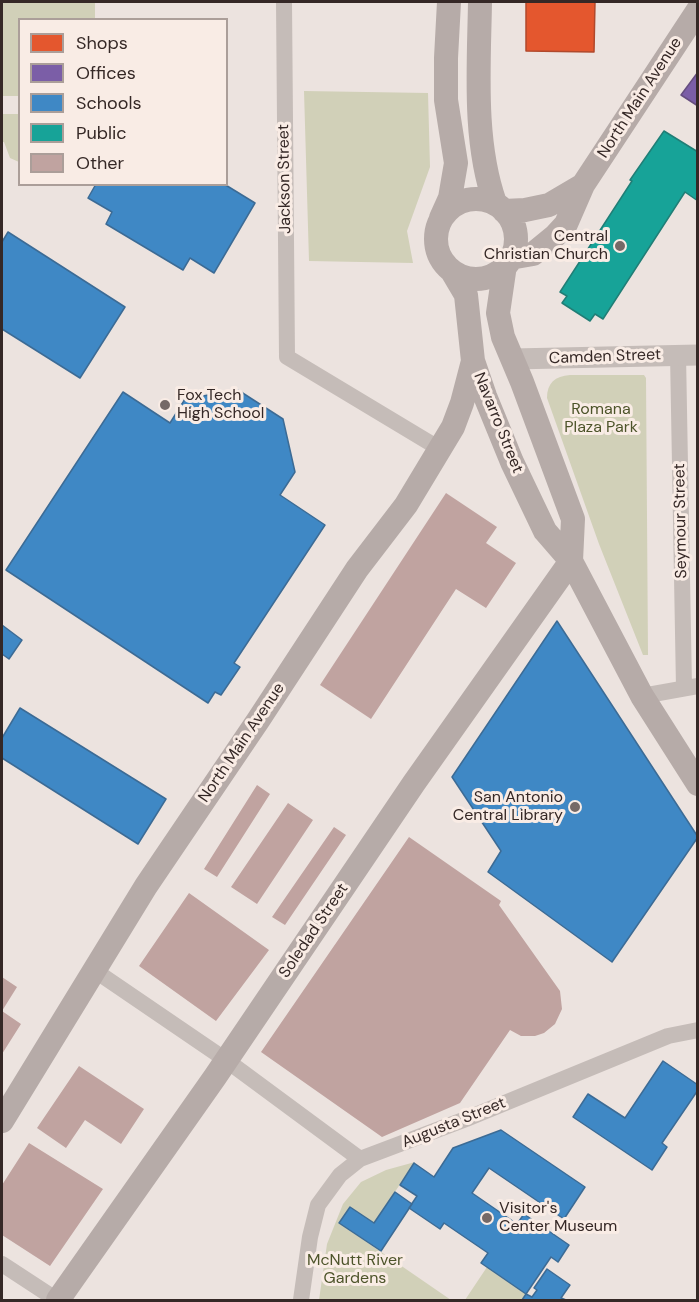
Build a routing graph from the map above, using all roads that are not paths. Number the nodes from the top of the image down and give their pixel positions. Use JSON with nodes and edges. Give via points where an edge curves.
{"nodes":[{"id":1,"x":284,"y":2,"type":"edge"},
{"id":2,"x":449,"y":2,"type":"edge"},
{"id":3,"x":480,"y":2,"type":"edge"},
{"id":4,"x":698,"y":10,"type":"edge"},
{"id":5,"x":583,"y":185,"type":"junction"},
{"id":6,"x":500,"y":207,"type":"junction"},
{"id":7,"x":441,"y":219,"type":"junction"},
{"id":8,"x":508,"y":262,"type":"junction"},
{"id":9,"x":453,"y":273,"type":"junction"},
{"id":10,"x":688,"y":355,"type":"edge"},
{"id":11,"x":513,"y":359,"type":"junction"},
{"id":12,"x":473,"y":361,"type":"junction"},
{"id":13,"x":440,"y":449,"type":"junction"},
{"id":14,"x":571,"y":561,"type":"junction"},
{"id":15,"x":691,"y":687,"type":"edge"},
{"id":16,"x":642,"y":696,"type":"junction"},
{"id":17,"x":698,"y":784,"type":"edge"},
{"id":18,"x":94,"y":970,"type":"junction"},
{"id":19,"x":698,"y":1030,"type":"edge"},
{"id":20,"x":226,"y":1060,"type":"junction"},
{"id":21,"x":2,"y":1121,"type":"edge"},
{"id":22,"x":360,"y":1159,"type":"junction"},
{"id":23,"x":2,"y":1264,"type":"edge"},
{"id":24,"x":57,"y":1300,"type":"edge"},
{"id":25,"x":301,"y":1300,"type":"edge"}],
"edges":[{"from":1,"to":13,"type":"street","name":"Jackson Street","via":[[287,357]]},
{"from":2,"to":7,"type":"main road","via":[[446,100],[456,163],[450,198]]},
{"from":3,"to":6,"type":"main road","via":[[478,78],[483,147],[491,191]]},
{"from":4,"to":5,"type":"main road","name":"North Main Avenue"},
{"from":5,"to":6,"type":"main road","name":"North Main Avenue","via":[[549,205],[525,210]]},
{"from":5,"to":8,"type":"main road","name":"North Main Avenue","via":[[566,224],[555,236],[533,254]]},
{"from":6,"to":7,"type":"main road","via":[[486,200],[467,200]]},
{"from":6,"to":8,"type":"main road","via":[[514,228]]},
{"from":7,"to":9,"type":"main road","via":[[437,246]]},
{"from":8,"to":9,"type":"main road","via":[[496,275],[479,279]]},
{"from":8,"to":11,"type":"main road","via":[[498,313]]},
{"from":9,"to":12,"type":"main road","name":"Navarro Street","via":[[466,295]]},
{"from":10,"to":11,"type":"street","name":"Camden Street"},
{"from":10,"to":15,"type":"street","name":"Seymour Street"},
{"from":11,"to":14,"type":"main road","via":[[573,519]]},
{"from":12,"to":13,"type":"main road","name":"North Main Avenue","via":[[462,403]]},
{"from":12,"to":14,"type":"main road","name":"Navarro Street","via":[[512,462],[545,531]]},
{"from":13,"to":18,"type":"main road","name":"North Main Avenue","via":[[406,505],[357,569],[146,886]]},
{"from":14,"to":16,"type":"main road","name":"Navarro Street"},
{"from":14,"to":20,"type":"main road","name":"Soledad Street"},
{"from":15,"to":16,"type":"street"},
{"from":16,"to":17,"type":"main road","name":"Navarro Street"},
{"from":18,"to":20,"type":"street"},
{"from":18,"to":21,"type":"main road","name":"North Main Avenue"},
{"from":19,"to":22,"type":"street","name":"Augusta Street","via":[[668,1036]]},
{"from":20,"to":22,"type":"street"},
{"from":20,"to":24,"type":"main road","name":"Soledad Street"},
{"from":22,"to":25,"type":"street","name":"Augusta Street","via":[[340,1175],[318,1205]]},
{"from":23,"to":24,"type":"street"}]}
